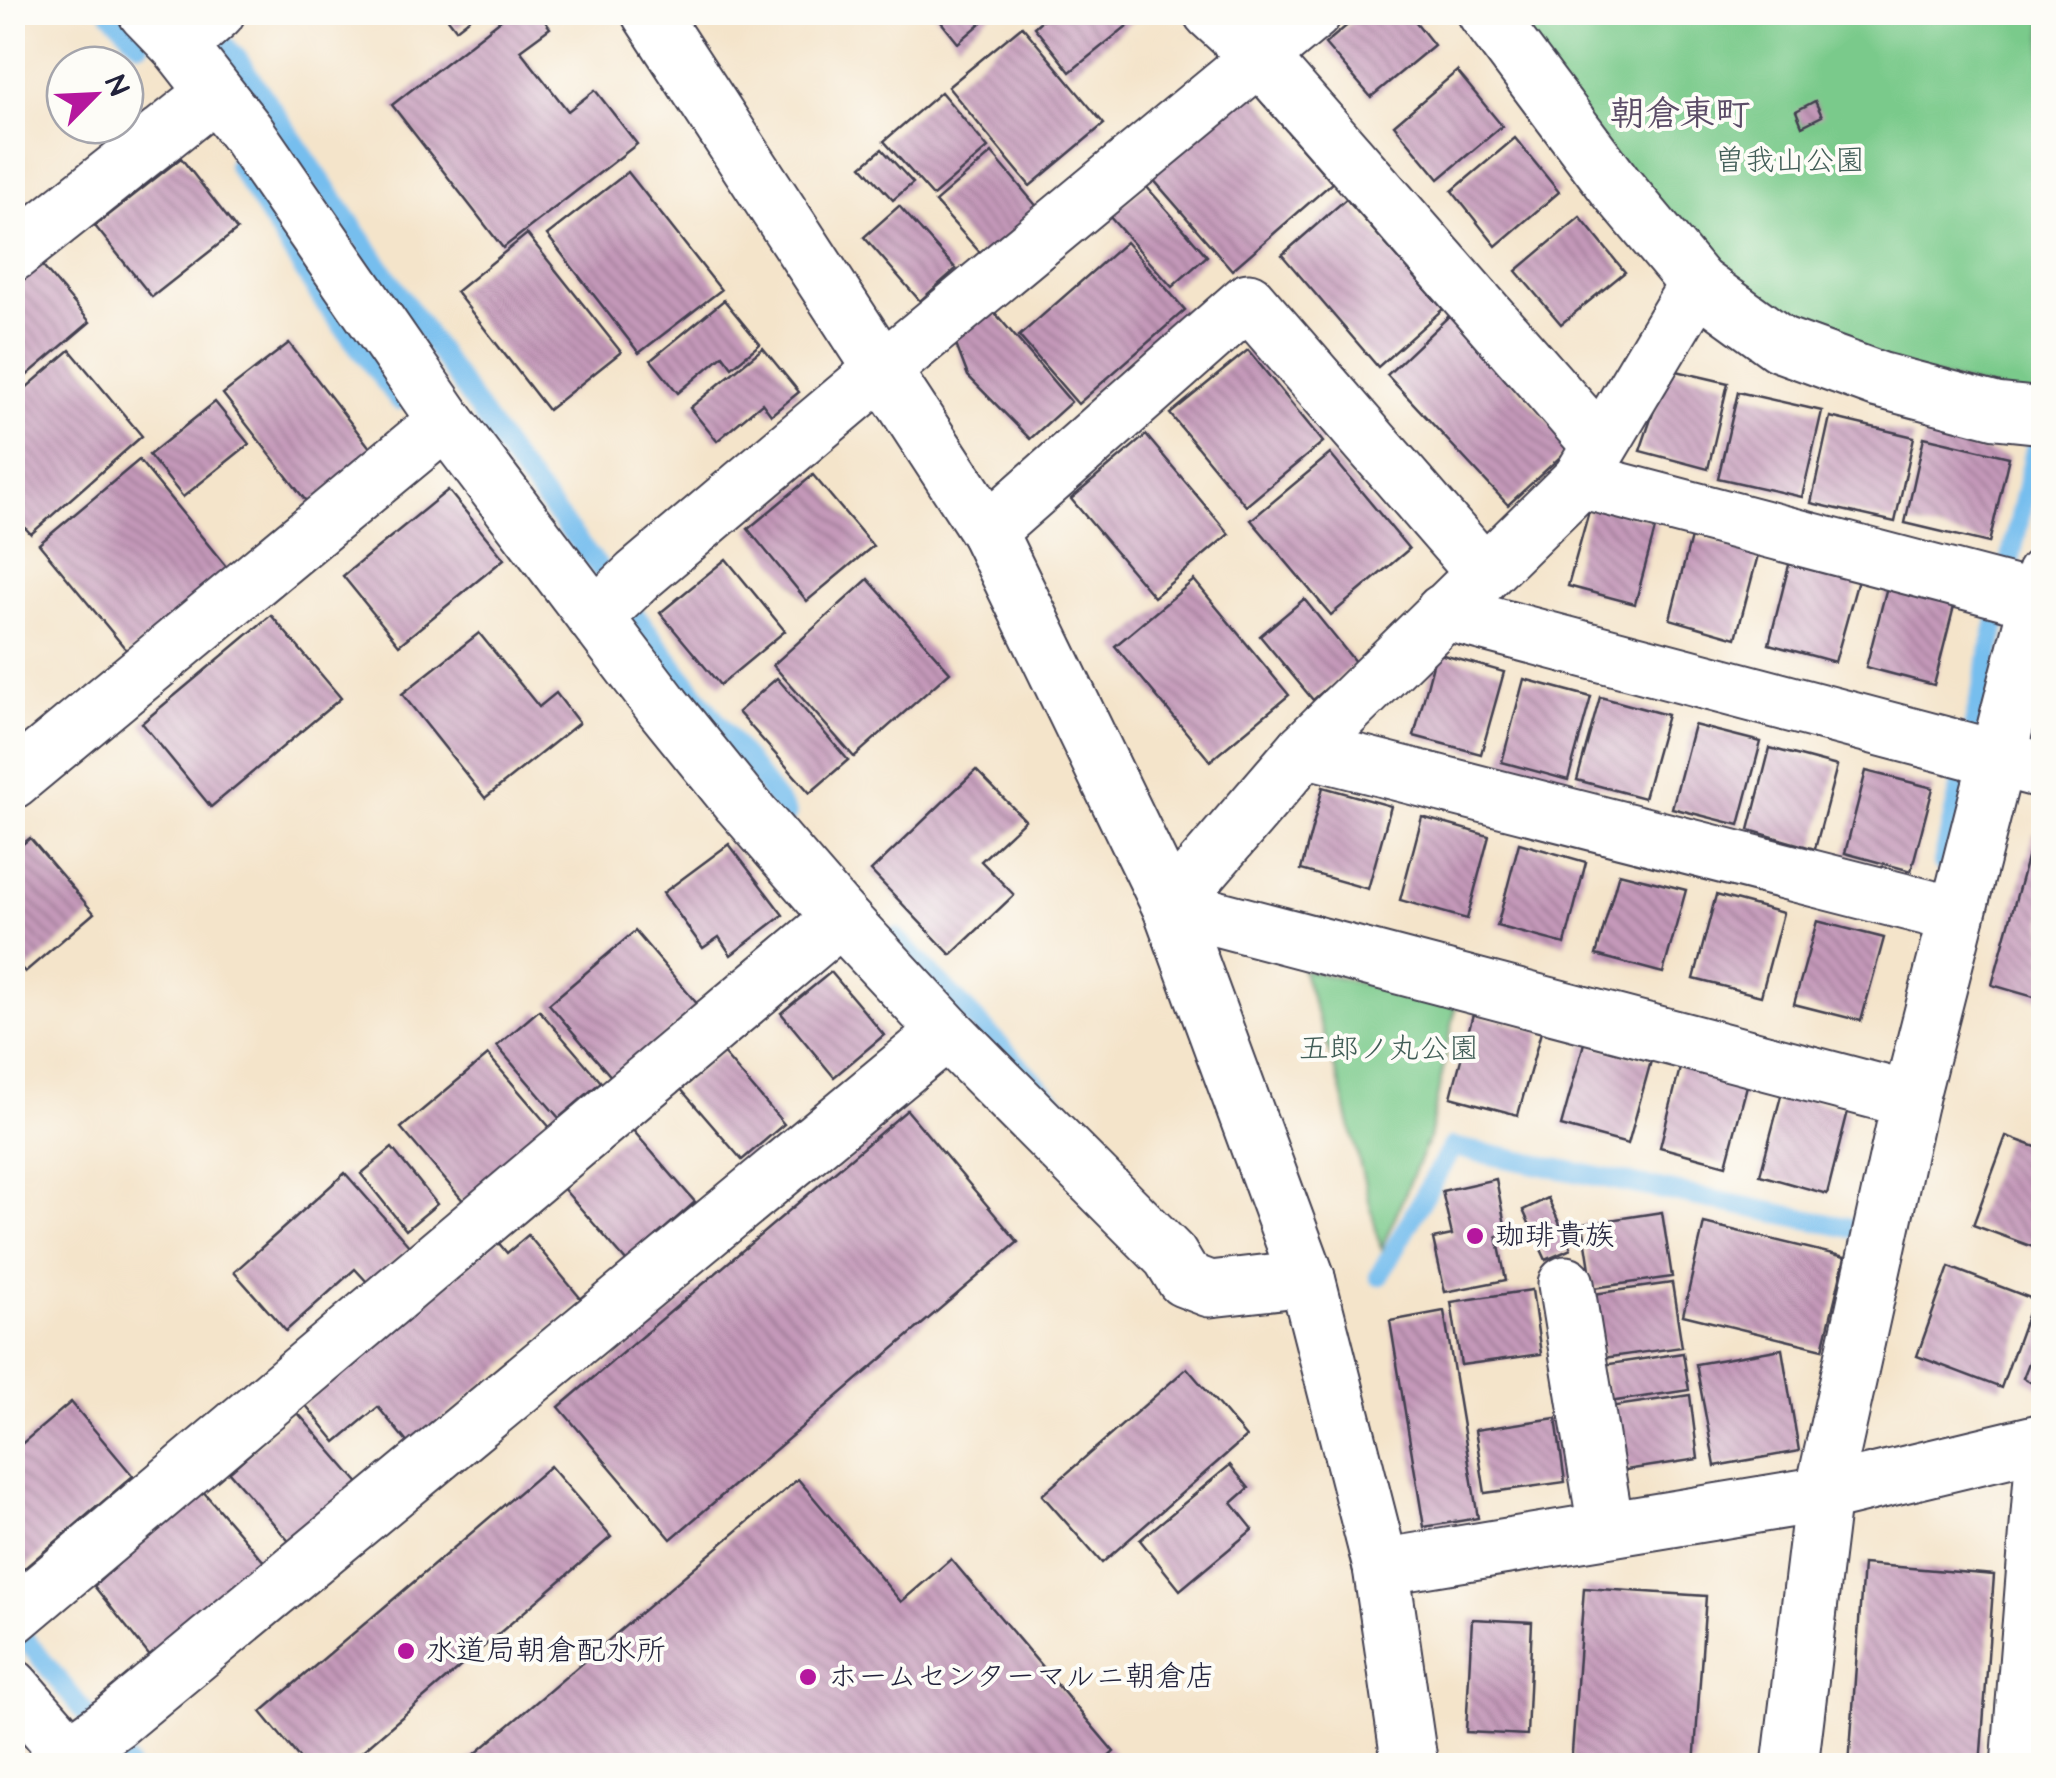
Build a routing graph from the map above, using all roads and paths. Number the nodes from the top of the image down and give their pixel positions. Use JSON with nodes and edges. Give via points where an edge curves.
{"nodes":[{"id":1,"x":649,"y":12,"type":"edge"},
{"id":2,"x":1211,"y":12,"type":"edge"},
{"id":3,"x":1314,"y":12,"type":"edge"},
{"id":4,"x":1485,"y":12,"type":"edge"},
{"id":5,"x":180,"y":24,"type":"edge"},
{"id":6,"x":1259,"y":56,"type":"junction"},
{"id":7,"x":215,"y":93,"type":"junction"},
{"id":8,"x":12,"y":254,"type":"edge"},
{"id":9,"x":1697,"y":284,"type":"junction"},
{"id":10,"x":882,"y":370,"type":"junction"},
{"id":11,"x":2033,"y":414,"type":"edge"},
{"id":12,"x":446,"y":422,"type":"junction"},
{"id":13,"x":1590,"y":463,"type":"junction"},
{"id":14,"x":988,"y":531,"type":"junction"},
{"id":15,"x":1484,"y":573,"type":"junction"},
{"id":16,"x":2026,"y":592,"type":"edge"},
{"id":17,"x":616,"y":597,"type":"junction"},
{"id":18,"x":1444,"y":612,"type":"junction"},
{"id":19,"x":1305,"y":749,"type":"junction"},
{"id":20,"x":1991,"y":759,"type":"edge"},
{"id":21,"x":12,"y":781,"type":"edge"},
{"id":22,"x":1170,"y":906,"type":"junction"},
{"id":23,"x":1940,"y":911,"type":"junction"},
{"id":24,"x":841,"y":918,"type":"junction"},
{"id":25,"x":948,"y":1032,"type":"junction"},
{"id":26,"x":1894,"y":1095,"type":"junction"},
{"id":27,"x":1307,"y":1278,"type":"junction"},
{"id":28,"x":1566,"y":1284,"type":"dead end"},
{"id":29,"x":2044,"y":1441,"type":"edge"},
{"id":30,"x":2044,"y":1451,"type":"edge"},
{"id":31,"x":1823,"y":1494,"type":"junction"},
{"id":32,"x":1606,"y":1528,"type":"junction"},
{"id":33,"x":1381,"y":1567,"type":"junction"},
{"id":34,"x":18,"y":1611,"type":"edge"},
{"id":35,"x":12,"y":1687,"type":"edge"},
{"id":36,"x":81,"y":1750,"type":"edge"},
{"id":37,"x":1410,"y":1766,"type":"edge"},
{"id":38,"x":1790,"y":1766,"type":"edge"},
{"id":39,"x":2020,"y":1766,"type":"edge"}],
"edges":[{"from":1,"to":10,"type":"street"},
{"from":2,"to":6,"type":"street"},
{"from":3,"to":6,"type":"street"},
{"from":4,"to":9,"type":"street"},
{"from":5,"to":7,"type":"street"},
{"from":6,"to":10,"type":"street"},
{"from":6,"to":13,"type":"street"},
{"from":7,"to":8,"type":"street"},
{"from":7,"to":12,"type":"street"},
{"from":9,"to":11,"type":"street","via":[[1780,344],[1879,380],[1996,411]]},
{"from":9,"to":13,"type":"street"},
{"from":10,"to":14,"type":"street"},
{"from":10,"to":17,"type":"street"},
{"from":12,"to":17,"type":"street"},
{"from":12,"to":21,"type":"street"},
{"from":13,"to":15,"type":"street"},
{"from":13,"to":16,"type":"street"},
{"from":14,"to":15,"type":"street","via":[[1248,301]]},
{"from":14,"to":22,"type":"street"},
{"from":15,"to":18,"type":"street"},
{"from":16,"to":20,"type":"street"},
{"from":17,"to":24,"type":"street","via":[[718,775]]},
{"from":18,"to":19,"type":"street"},
{"from":18,"to":20,"type":"street"},
{"from":19,"to":22,"type":"street"},
{"from":19,"to":23,"type":"street"},
{"from":20,"to":23,"type":"street"},
{"from":22,"to":26,"type":"street"},
{"from":22,"to":27,"type":"street"},
{"from":23,"to":26,"type":"street"},
{"from":24,"to":25,"type":"street"},
{"from":24,"to":34,"type":"street"},
{"from":25,"to":27,"type":"street","via":[[1170,1256],[1184,1280],[1210,1289]]},
{"from":25,"to":36,"type":"street"},
{"from":26,"to":31,"type":"street"},
{"from":27,"to":33,"type":"street"},
{"from":28,"to":32,"type":"street"},
{"from":29,"to":31,"type":"street"},
{"from":30,"to":39,"type":"street"},
{"from":31,"to":32,"type":"street"},
{"from":31,"to":38,"type":"street"},
{"from":32,"to":33,"type":"street"},
{"from":33,"to":37,"type":"street"},
{"from":35,"to":36,"type":"street"}]}
